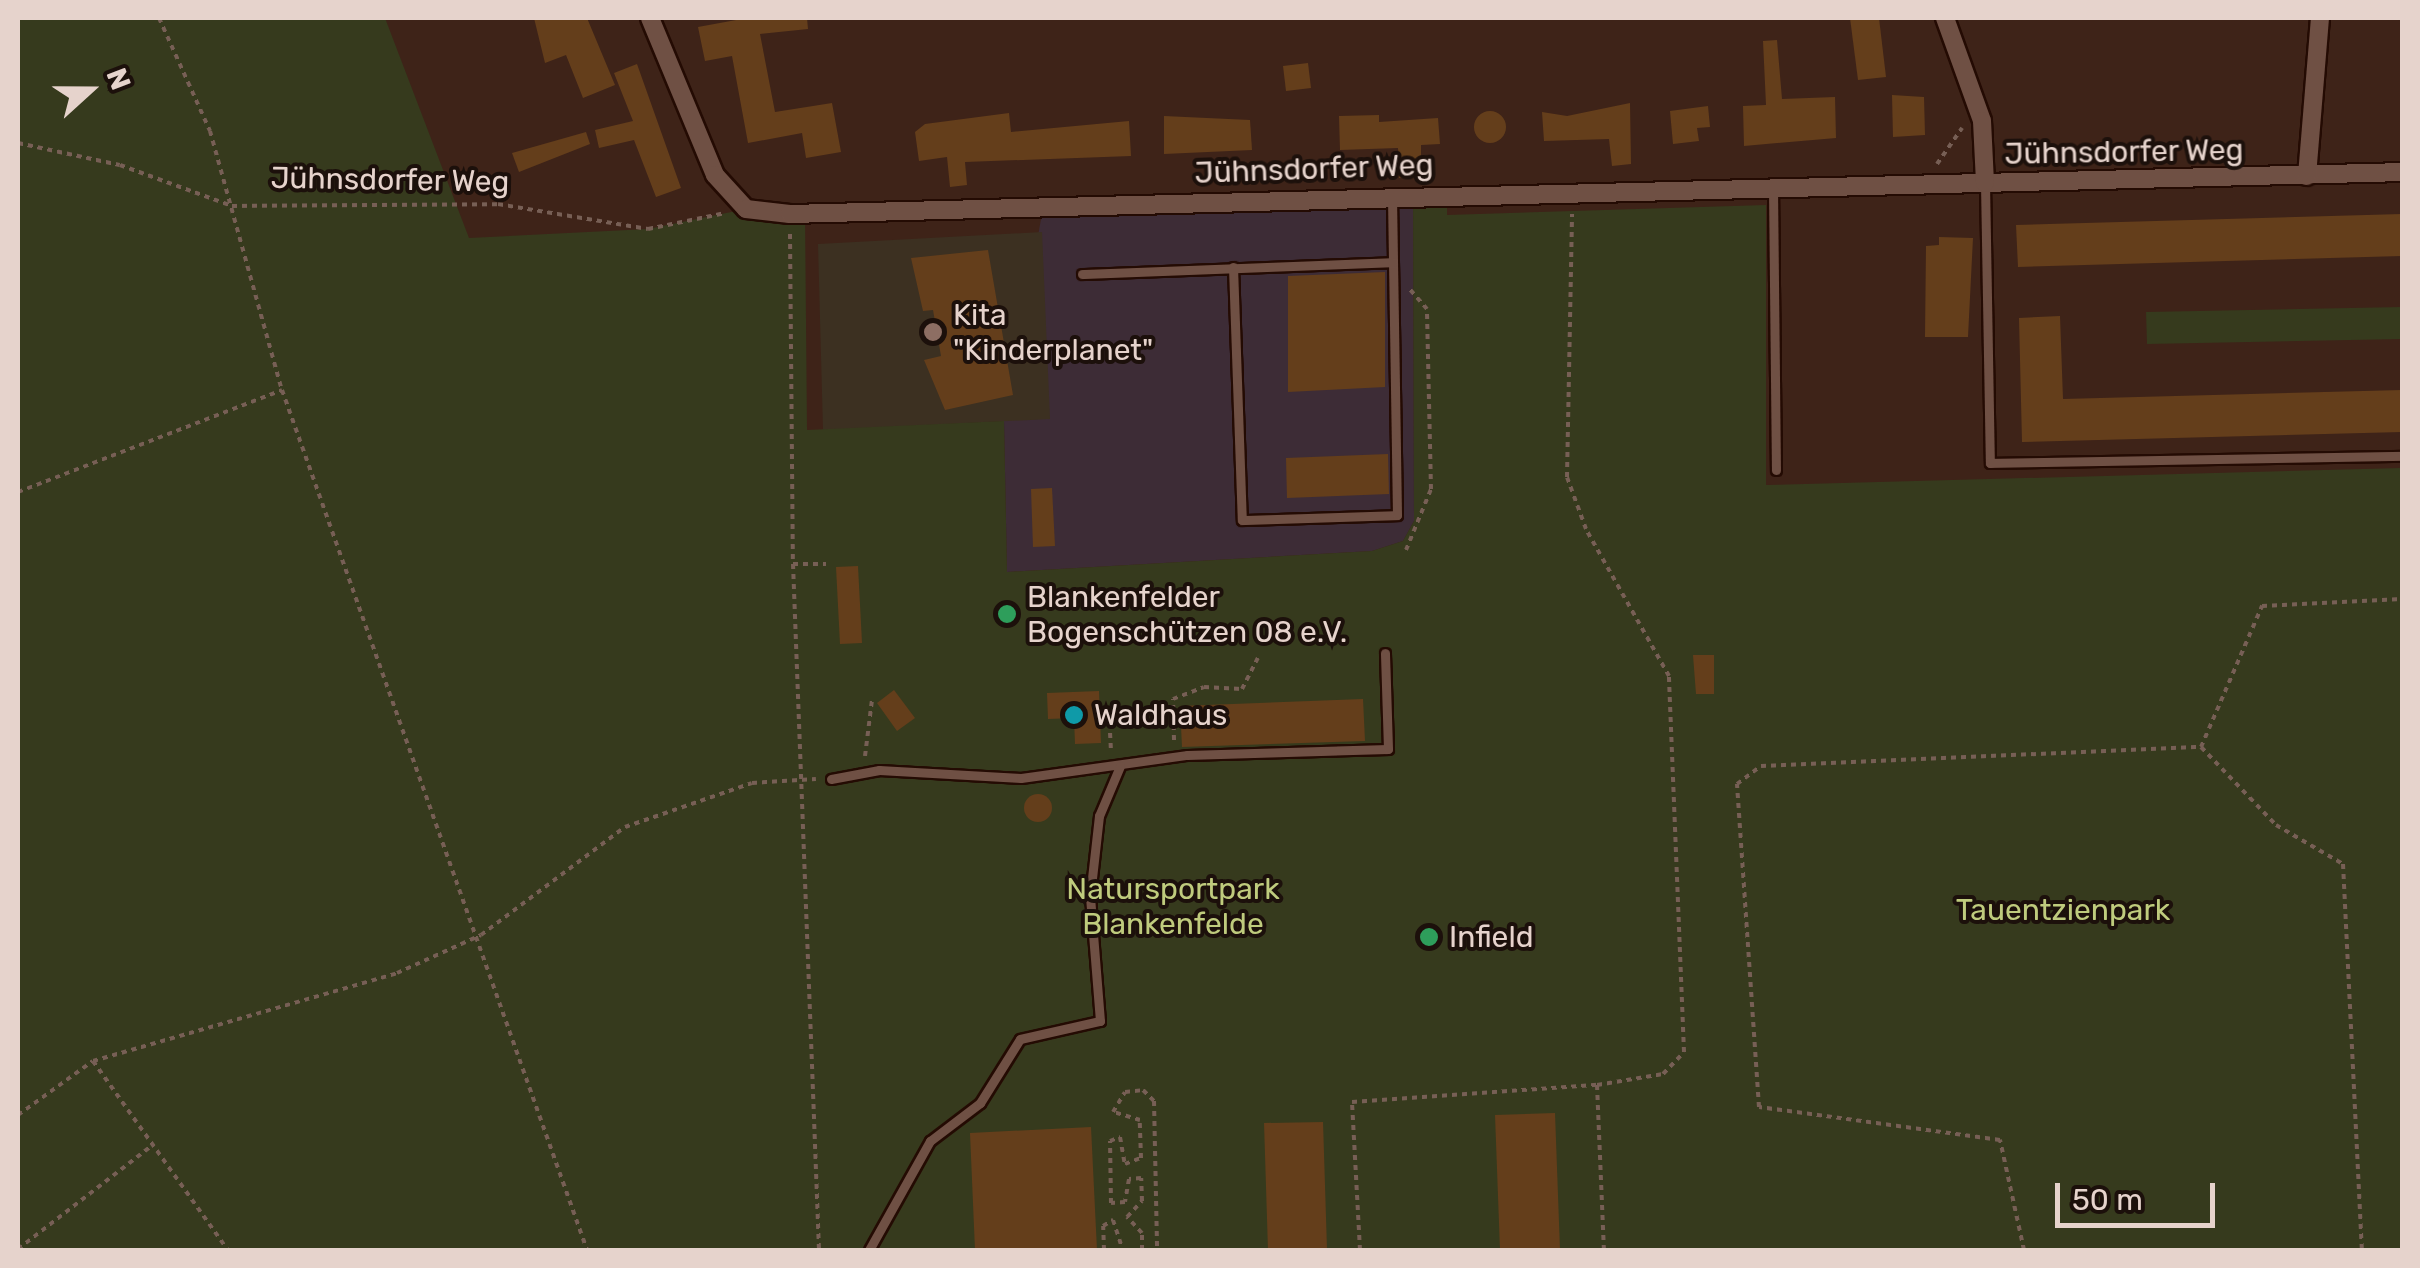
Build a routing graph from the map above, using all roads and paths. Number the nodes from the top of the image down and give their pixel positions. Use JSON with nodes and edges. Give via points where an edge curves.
{"nodes":[{"id":1,"x":159,"y":18,"type":"edge"},
{"id":2,"x":650,"y":18,"type":"edge"},
{"id":3,"x":1945,"y":18,"type":"edge"},
{"id":4,"x":2320,"y":18,"type":"edge"},
{"id":5,"x":18,"y":144,"type":"edge"},
{"id":6,"x":2402,"y":172,"type":"edge"},
{"id":7,"x":2307,"y":176,"type":"junction"},
{"id":8,"x":1984,"y":183,"type":"junction"},
{"id":9,"x":1773,"y":188,"type":"junction"},
{"id":10,"x":1571,"y":191,"type":"junction"},
{"id":11,"x":1392,"y":196,"type":"junction"},
{"id":12,"x":232,"y":206,"type":"junction"},
{"id":13,"x":746,"y":209,"type":"junction"},
{"id":14,"x":790,"y":214,"type":"junction"},
{"id":15,"x":1393,"y":262,"type":"junction"},
{"id":16,"x":1233,"y":267,"type":"junction"},
{"id":17,"x":1082,"y":274,"type":"dead end"},
{"id":18,"x":1402,"y":284,"type":"dead end"},
{"id":19,"x":282,"y":390,"type":"junction"},
{"id":20,"x":2402,"y":456,"type":"edge"},
{"id":21,"x":1776,"y":470,"type":"dead end"},
{"id":22,"x":18,"y":492,"type":"edge"},
{"id":23,"x":1406,"y":550,"type":"dead end"},
{"id":24,"x":792,"y":564,"type":"junction"},
{"id":25,"x":826,"y":564,"type":"dead end"},
{"id":26,"x":2402,"y":599,"type":"edge"},
{"id":27,"x":1385,"y":653,"type":"dead end"},
{"id":28,"x":1258,"y":658,"type":"dead end"},
{"id":29,"x":872,"y":700,"type":"dead end"},
{"id":30,"x":1100,"y":712,"type":"dead end"},
{"id":31,"x":2201,"y":747,"type":"junction"},
{"id":32,"x":1180,"y":757,"type":"junction"},
{"id":33,"x":1116,"y":766,"type":"junction"},
{"id":34,"x":879,"y":770,"type":"junction"},
{"id":35,"x":831,"y":779,"type":"joint"},
{"id":36,"x":801,"y":780,"type":"junction"},
{"id":37,"x":480,"y":935,"type":"junction"},
{"id":38,"x":93,"y":1060,"type":"junction"},
{"id":39,"x":1597,"y":1085,"type":"junction"},
{"id":40,"x":18,"y":1115,"type":"edge"},
{"id":41,"x":154,"y":1144,"type":"junction"},
{"id":42,"x":18,"y":1249,"type":"edge"},
{"id":43,"x":228,"y":1250,"type":"edge"},
{"id":44,"x":587,"y":1250,"type":"edge"},
{"id":45,"x":819,"y":1250,"type":"edge"},
{"id":46,"x":869,"y":1250,"type":"edge"},
{"id":47,"x":1104,"y":1250,"type":"edge"},
{"id":48,"x":1123,"y":1250,"type":"edge"},
{"id":49,"x":1142,"y":1250,"type":"edge"},
{"id":50,"x":1157,"y":1250,"type":"edge"},
{"id":51,"x":1360,"y":1250,"type":"edge"},
{"id":52,"x":1604,"y":1250,"type":"edge"},
{"id":53,"x":2024,"y":1250,"type":"edge"},
{"id":54,"x":2362,"y":1250,"type":"edge"}],
"edges":[{"from":1,"to":12,"type":"path","via":[[210,131]]},
{"from":2,"to":13,"type":"street","via":[[716,175]]},
{"from":3,"to":8,"type":"street","via":[[1982,121]]},
{"from":4,"to":7,"type":"street"},
{"from":5,"to":12,"type":"path","via":[[120,165]]},
{"from":6,"to":7,"type":"street","name":"Jühnsdorfer Weg"},
{"from":7,"to":8,"type":"street","name":"Jühnsdorfer Weg"},
{"from":8,"to":9,"type":"street","name":"Jühnsdorfer Weg"},
{"from":8,"to":20,"type":"lane","via":[[1990,463]]},
{"from":9,"to":10,"type":"street","name":"Jühnsdorfer Weg"},
{"from":9,"to":21,"type":"lane"},
{"from":10,"to":11,"type":"street","name":"Jühnsdorfer Weg"},
{"from":10,"to":39,"type":"path","via":[[1567,477],[1586,529],[1669,676],[1684,1052],[1663,1074]]},
{"from":11,"to":14,"type":"street","name":"Jühnsdorfer Weg"},
{"from":11,"to":15,"type":"lane"},
{"from":12,"to":13,"type":"path","name":"Jühnsdorfer Weg","via":[[498,204],[648,228]]},
{"from":12,"to":19,"type":"path"},
{"from":13,"to":14,"type":"street","name":"Jühnsdorfer Weg"},
{"from":14,"to":24,"type":"path"},
{"from":15,"to":16,"type":"lane"},
{"from":15,"to":16,"type":"lane","via":[[1397,515],[1242,520]]},
{"from":16,"to":17,"type":"lane"},
{"from":18,"to":23,"type":"path","via":[[1427,308],[1431,472],[1421,526]]},
{"from":19,"to":22,"type":"path"},
{"from":19,"to":37,"type":"path"},
{"from":24,"to":25,"type":"path"},
{"from":24,"to":36,"type":"path"},
{"from":26,"to":31,"type":"path","via":[[2262,606]]},
{"from":27,"to":32,"type":"lane","via":[[1388,749]]},
{"from":28,"to":32,"type":"path","via":[[1242,689],[1204,687],[1173,700]]},
{"from":29,"to":34,"type":"path","via":[[863,754]]},
{"from":30,"to":33,"type":"path","via":[[1109,713]]},
{"from":31,"to":53,"type":"path","via":[[1761,766],[1737,784],[1759,1107],[2000,1140]]},
{"from":31,"to":54,"type":"path","via":[[2276,825],[2343,864]]},
{"from":32,"to":33,"type":"lane"},
{"from":33,"to":34,"type":"lane","via":[[1021,778]]},
{"from":33,"to":46,"type":"lane","via":[[1099,816],[1090,896],[1100,1020],[1020,1039],[980,1102],[930,1141]]},
{"from":34,"to":35,"type":"lane"},
{"from":35,"to":36,"type":"path"},
{"from":36,"to":37,"type":"path","via":[[752,783],[626,827]]},
{"from":36,"to":45,"type":"path"},
{"from":37,"to":38,"type":"path","via":[[397,973]]},
{"from":37,"to":44,"type":"path"},
{"from":38,"to":40,"type":"path"},
{"from":38,"to":41,"type":"path"},
{"from":39,"to":51,"type":"path","via":[[1352,1102]]},
{"from":39,"to":52,"type":"path"},
{"from":41,"to":42,"type":"path"},
{"from":41,"to":43,"type":"path"},
{"from":47,"to":48,"type":"path","via":[[1103,1226],[1114,1220]]},
{"from":49,"to":50,"type":"path","via":[[1142,1233],[1127,1217],[1142,1202],[1141,1178],[1128,1179],[1125,1202],[1111,1203],[1110,1141],[1120,1136],[1125,1164],[1140,1158],[1140,1120],[1112,1112],[1125,1092],[1143,1090],[1154,1101]]}]}
